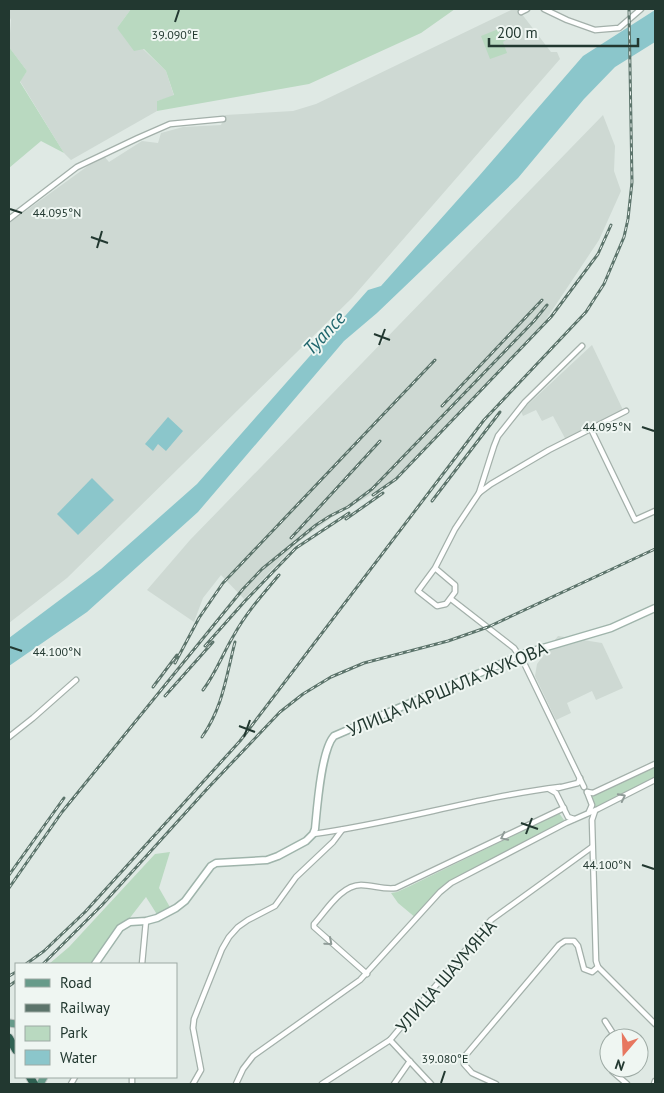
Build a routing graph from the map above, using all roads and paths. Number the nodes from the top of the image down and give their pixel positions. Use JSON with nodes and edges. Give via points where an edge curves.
{"nodes":[{"id":1,"x":526,"y":9,"type":"edge"},
{"id":2,"x":544,"y":9,"type":"edge"},
{"id":3,"x":641,"y":9,"type":"edge"},
{"id":4,"x":521,"y":12,"type":"dead end"},
{"id":5,"x":224,"y":119,"type":"dead end"},
{"id":6,"x":9,"y":219,"type":"edge"},
{"id":7,"x":582,"y":346,"type":"dead end"},
{"id":8,"x":626,"y":411,"type":"dead end"},
{"id":9,"x":591,"y":429,"type":"junction"},
{"id":10,"x":479,"y":493,"type":"junction"},
{"id":11,"x":655,"y":511,"type":"edge"},
{"id":12,"x":435,"y":568,"type":"junction"},
{"id":13,"x":451,"y":599,"type":"junction"},
{"id":14,"x":655,"y":608,"type":"edge"},
{"id":15,"x":520,"y":656,"type":"junction"},
{"id":16,"x":76,"y":680,"type":"dead end"},
{"id":17,"x":9,"y":737,"type":"edge"},
{"id":18,"x":655,"y":764,"type":"edge"},
{"id":19,"x":579,"y":780,"type":"junction"},
{"id":20,"x":655,"y":780,"type":"edge"},
{"id":21,"x":560,"y":787,"type":"junction"},
{"id":22,"x":548,"y":788,"type":"junction"},
{"id":23,"x":585,"y":790,"type":"junction"},
{"id":24,"x":558,"y":796,"type":"junction"},
{"id":25,"x":564,"y":808,"type":"junction"},
{"id":26,"x":591,"y":814,"type":"junction"},
{"id":27,"x":568,"y":816,"type":"junction"},
{"id":28,"x":574,"y":819,"type":"junction"},
{"id":29,"x":566,"y":823,"type":"junction"},
{"id":30,"x":342,"y":830,"type":"junction"},
{"id":31,"x":313,"y":834,"type":"junction"},
{"id":32,"x":592,"y":847,"type":"junction"},
{"id":33,"x":146,"y":922,"type":"junction"},
{"id":34,"x":96,"y":963,"type":"edge"},
{"id":35,"x":142,"y":963,"type":"edge"},
{"id":36,"x":598,"y":968,"type":"junction"},
{"id":37,"x":367,"y":974,"type":"junction"},
{"id":38,"x":605,"y":1021,"type":"dead end"},
{"id":39,"x":655,"y":1024,"type":"edge"},
{"id":40,"x":610,"y":1028,"type":"edge"},
{"id":41,"x":9,"y":1038,"type":"edge"},
{"id":42,"x":390,"y":1040,"type":"junction"},
{"id":43,"x":15,"y":1050,"type":"edge"},
{"id":44,"x":410,"y":1061,"type":"junction"},
{"id":45,"x":655,"y":1081,"type":"edge"},
{"id":46,"x":194,"y":1084,"type":"edge"},
{"id":47,"x":236,"y":1084,"type":"edge"},
{"id":48,"x":322,"y":1084,"type":"edge"},
{"id":49,"x":394,"y":1084,"type":"edge"},
{"id":50,"x":431,"y":1084,"type":"edge"},
{"id":51,"x":496,"y":1084,"type":"edge"},
{"id":52,"x":654,"y":1084,"type":"edge"}],
"edges":[{"from":1,"to":4,"type":"street"},
{"from":2,"to":3,"type":"street","via":[[595,30],[619,28]]},
{"from":5,"to":6,"type":"street","via":[[170,124],[138,138],[77,167]]},
{"from":7,"to":10,"type":"street","via":[[525,402],[498,436]]},
{"from":8,"to":9,"type":"street"},
{"from":9,"to":10,"type":"street","via":[[528,462]]},
{"from":9,"to":11,"type":"street","via":[[635,520]]},
{"from":10,"to":12,"type":"street","via":[[455,528]]},
{"from":12,"to":13,"type":"street","via":[[455,585]]},
{"from":12,"to":13,"type":"street","via":[[418,591],[437,606]]},
{"from":13,"to":15,"type":"street"},
{"from":14,"to":15,"type":"main road","name":"УЛИЦА МАРШАЛА ЖУКОВА","via":[[612,628]]},
{"from":15,"to":19,"type":"street"},
{"from":15,"to":31,"type":"main road","name":"УЛИЦА МАРШАЛА ЖУКОВА","via":[[334,736],[329,741],[324,759]]},
{"from":16,"to":17,"type":"street"},
{"from":18,"to":23,"type":"street","via":[[593,793]]},
{"from":19,"to":21,"type":"street"},
{"from":19,"to":23,"type":"street"},
{"from":26,"to":20,"type":"street","one_way":true},
{"from":21,"to":22,"type":"street"},
{"from":21,"to":24,"type":"street"},
{"from":22,"to":24,"type":"street"},
{"from":22,"to":30,"type":"street"},
{"from":23,"to":26,"type":"street","via":[[592,805]]},
{"from":24,"to":25,"type":"street"},
{"from":25,"to":27,"type":"street"},
{"from":25,"to":37,"type":"street","one_way":true,"via":[[396,888],[359,885],[342,892],[314,927]]},
{"from":26,"to":28,"type":"street"},
{"from":26,"to":32,"type":"street"},
{"from":27,"to":28,"type":"street"},
{"from":27,"to":29,"type":"street"},
{"from":28,"to":29,"type":"street"},
{"from":29,"to":37,"type":"street","via":[[445,886]]},
{"from":30,"to":31,"type":"street"},
{"from":30,"to":46,"type":"street","via":[[296,877],[275,906],[248,920],[229,937],[194,1019],[201,1070]]},
{"from":31,"to":33,"type":"main road","via":[[306,841],[268,860],[216,863],[176,908]]},
{"from":32,"to":36,"type":"street"},
{"from":32,"to":42,"type":"street","name":"УЛИЦА ШАУМЯНА","via":[[491,920]]},
{"from":33,"to":34,"type":"main road","via":[[130,922],[120,928]]},
{"from":33,"to":35,"type":"street"},
{"from":36,"to":39,"type":"street"},
{"from":36,"to":51,"type":"street","via":[[592,972],[584,969],[574,941],[559,945],[465,1056],[464,1064],[472,1073]]},
{"from":37,"to":47,"type":"street","via":[[253,1056],[242,1069]]},
{"from":38,"to":40,"type":"street"},
{"from":41,"to":43,"type":"highway"},
{"from":42,"to":44,"type":"street"},
{"from":42,"to":48,"type":"street","name":"УЛИЦА ШАУМЯНА"},
{"from":44,"to":49,"type":"street"},
{"from":44,"to":50,"type":"street"},
{"from":45,"to":52,"type":"street"}]}
